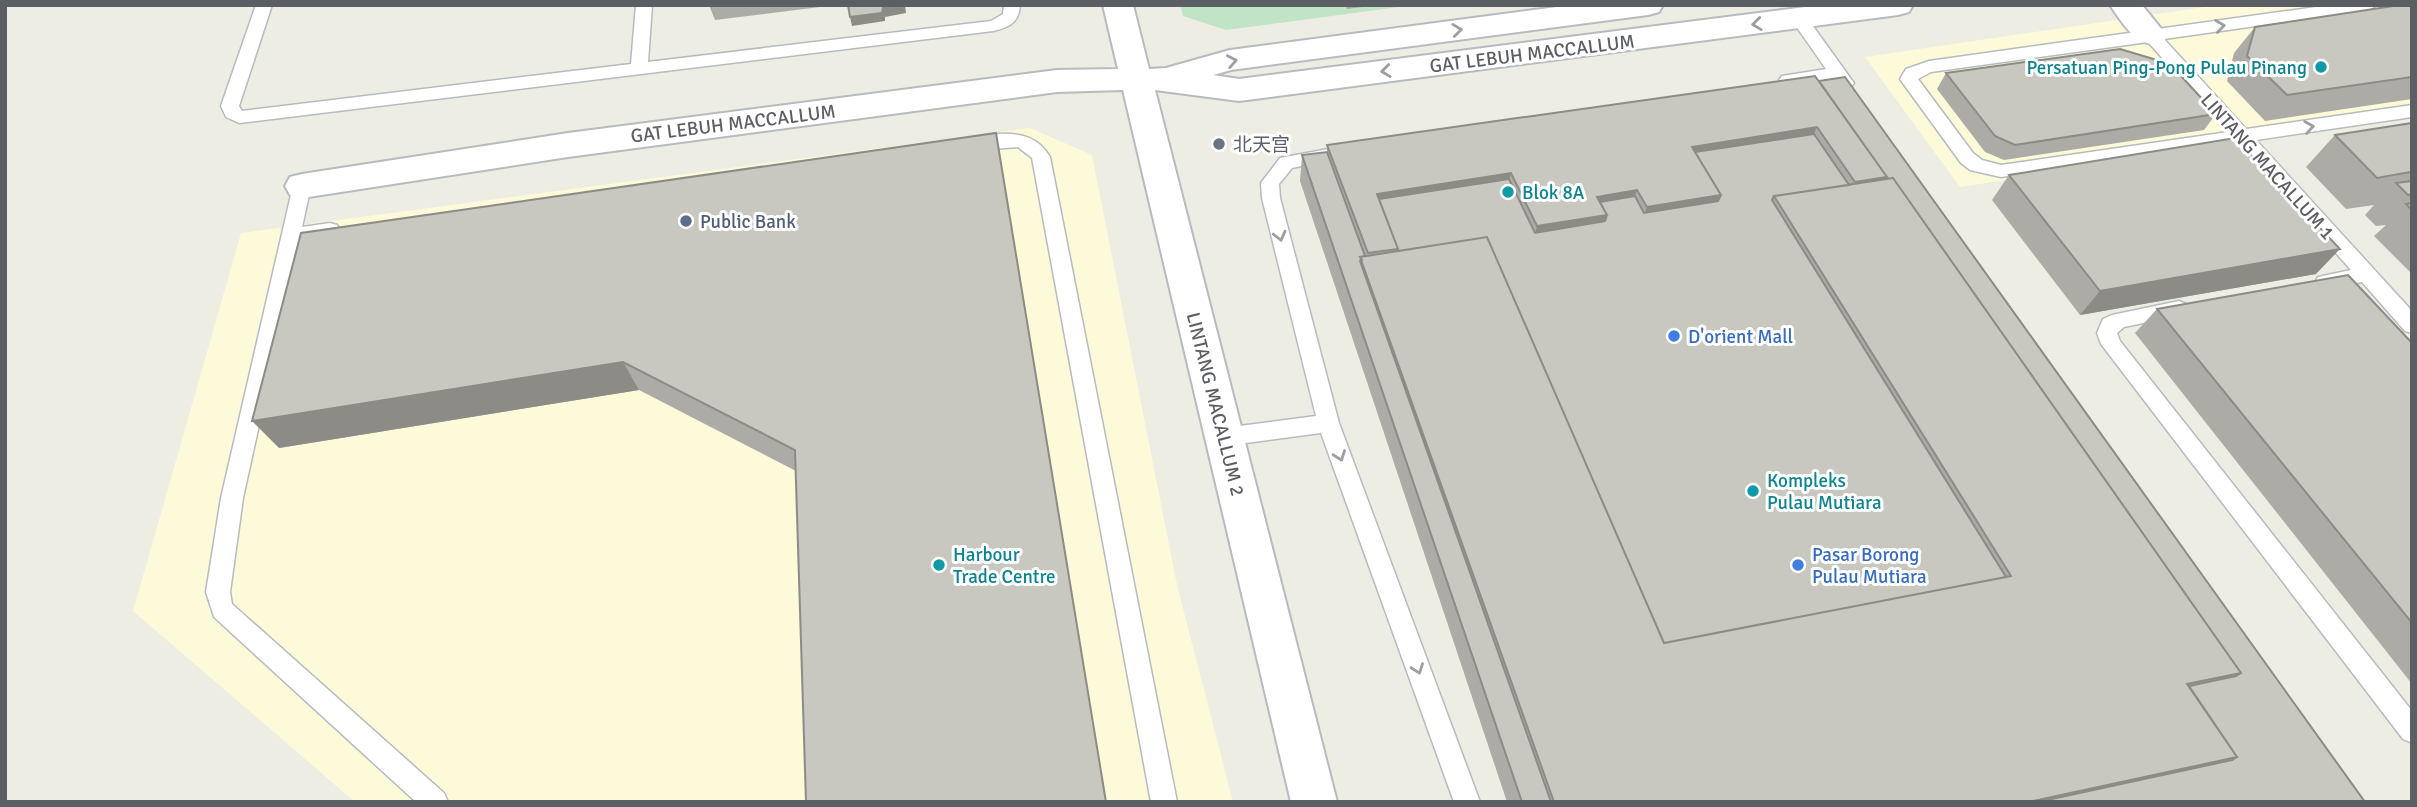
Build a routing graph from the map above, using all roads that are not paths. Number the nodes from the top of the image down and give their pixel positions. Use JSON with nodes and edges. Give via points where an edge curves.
{"nodes":[{"id":1,"x":264,"y":5,"type":"edge"},
{"id":2,"x":644,"y":5,"type":"edge"},
{"id":3,"x":1012,"y":5,"type":"edge"},
{"id":4,"x":1118,"y":5,"type":"edge"},
{"id":5,"x":1648,"y":5,"type":"edge"},
{"id":6,"x":1898,"y":5,"type":"edge"},
{"id":7,"x":2125,"y":5,"type":"edge"},
{"id":8,"x":2369,"y":5,"type":"edge"},
{"id":9,"x":1798,"y":19,"type":"junction"},
{"id":10,"x":2152,"y":36,"type":"junction"},
{"id":11,"x":639,"y":69,"type":"junction"},
{"id":12,"x":1837,"y":72,"type":"junction"},
{"id":13,"x":1151,"y":79,"type":"junction"},
{"id":14,"x":1770,"y":83,"type":"edge"},
{"id":15,"x":1853,"y":95,"type":"edge"},
{"id":16,"x":2412,"y":111,"type":"edge"},
{"id":17,"x":2241,"y":138,"type":"junction"},
{"id":18,"x":953,"y":148,"type":"edge"},
{"id":19,"x":1351,"y":151,"type":"edge"},
{"id":20,"x":302,"y":186,"type":"joint"},
{"id":21,"x":345,"y":228,"type":"edge"},
{"id":22,"x":290,"y":236,"type":"junction"},
{"id":23,"x":2366,"y":274,"type":"junction"},
{"id":24,"x":2311,"y":284,"type":"edge"},
{"id":25,"x":2201,"y":305,"type":"edge"},
{"id":26,"x":2412,"y":325,"type":"edge"},
{"id":27,"x":1328,"y":423,"type":"junction"},
{"id":28,"x":1224,"y":437,"type":"junction"},
{"id":29,"x":2412,"y":731,"type":"edge"},
{"id":30,"x":435,"y":802,"type":"edge"},
{"id":31,"x":1164,"y":802,"type":"edge"},
{"id":32,"x":1314,"y":802,"type":"edge"},
{"id":33,"x":1467,"y":802,"type":"edge"}],
"edges":[{"from":1,"to":11,"type":"lane","via":[[230,106],[239,117]]},
{"from":2,"to":11,"type":"lane"},
{"from":3,"to":11,"type":"lane","via":[[1011,16],[993,26]]},
{"from":4,"to":13,"type":"street","name":"LINTANG MACALLUM 2"},
{"from":13,"to":5,"type":"street","name":"GAT LEBUH MACCALLUM","one_way":true,"via":[[1230,60]]},
{"from":6,"to":9,"type":"street","name":"GAT LEBUH MACCALLUM"},
{"from":7,"to":10,"type":"street","name":"LINTANG MACALLUM 1"},
{"from":10,"to":8,"type":"lane","one_way":true},
{"from":9,"to":12,"type":"lane"},
{"from":9,"to":13,"type":"street","name":"GAT LEBUH MACCALLUM","one_way":true,"via":[[1239,90]]},
{"from":10,"to":17,"type":"lane","name":"LINTANG MACALLUM 1"},
{"from":10,"to":17,"type":"lane","via":[[1929,67],[1912,73],[1909,79],[1967,158],[1988,170]]},
{"from":12,"to":14,"type":"lane"},
{"from":12,"to":15,"type":"lane"},
{"from":13,"to":20,"type":"street","name":"GAT LEBUH MACCALLUM","via":[[1056,82],[568,145]]},
{"from":13,"to":28,"type":"street","name":"LINTANG MACALLUM 2"},
{"from":17,"to":16,"type":"lane","one_way":true},
{"from":17,"to":23,"type":"lane","name":"LINTANG MACALLUM 1"},
{"from":18,"to":31,"type":"lane","via":[[1020,140],[1038,149],[1041,157]]},
{"from":19,"to":27,"type":"lane","one_way":true,"via":[[1286,163],[1270,183]]},
{"from":20,"to":22,"type":"lane"},
{"from":21,"to":22,"type":"lane"},
{"from":22,"to":30,"type":"lane","via":[[232,498],[219,602]]},
{"from":23,"to":24,"type":"lane"},
{"from":23,"to":26,"type":"lane","name":"LINTANG MACALLUM 1"},
{"from":25,"to":29,"type":"lane","via":[[2119,320],[2107,333],[2111,344]]},
{"from":27,"to":28,"type":"lane"},
{"from":27,"to":33,"type":"lane","one_way":true},
{"from":28,"to":32,"type":"street","name":"LINTANG MACALLUM 2"}]}
